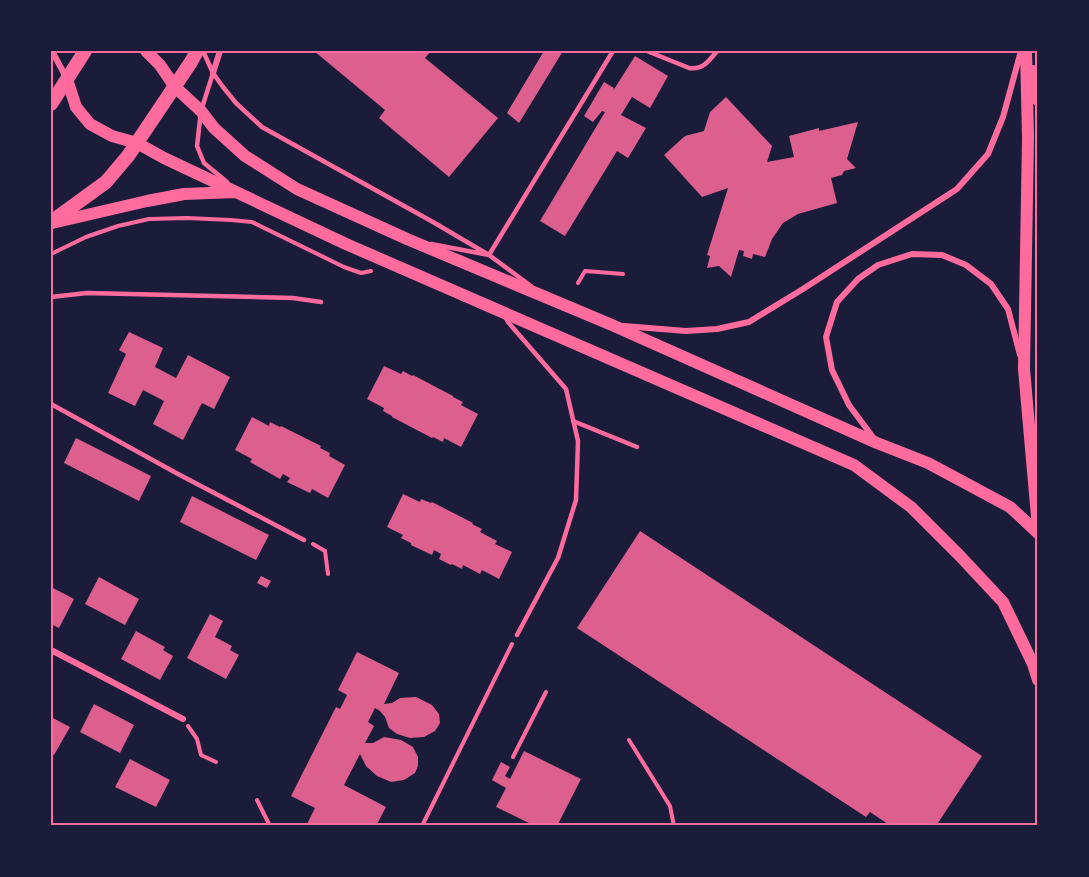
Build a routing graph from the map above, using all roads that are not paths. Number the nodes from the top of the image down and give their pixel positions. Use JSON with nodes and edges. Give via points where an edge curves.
{"nodes":[{"id":1,"x":52,"y":51,"type":"edge"},
{"id":2,"x":85,"y":51,"type":"edge"},
{"id":3,"x":146,"y":51,"type":"edge"},
{"id":4,"x":197,"y":51,"type":"edge"},
{"id":5,"x":202,"y":51,"type":"edge"},
{"id":6,"x":220,"y":51,"type":"edge"},
{"id":7,"x":613,"y":51,"type":"edge"},
{"id":8,"x":647,"y":51,"type":"edge"},
{"id":9,"x":717,"y":51,"type":"edge"},
{"id":10,"x":1021,"y":51,"type":"edge"},
{"id":11,"x":1028,"y":51,"type":"edge"},
{"id":12,"x":213,"y":73,"type":"junction"},
{"id":13,"x":67,"y":79,"type":"junction"},
{"id":14,"x":175,"y":87,"type":"junction"},
{"id":15,"x":1038,"y":100,"type":"edge"},
{"id":16,"x":51,"y":104,"type":"edge"},
{"id":17,"x":201,"y":111,"type":"junction"},
{"id":18,"x":137,"y":143,"type":"junction"},
{"id":19,"x":238,"y":192,"type":"junction"},
{"id":20,"x":51,"y":223,"type":"edge"},
{"id":21,"x":407,"y":239,"type":"junction"},
{"id":22,"x":489,"y":255,"type":"junction"},
{"id":23,"x":51,"y":297,"type":"edge"},
{"id":24,"x":545,"y":297,"type":"junction"},
{"id":25,"x":321,"y":302,"type":"dead end"},
{"id":26,"x":503,"y":312,"type":"junction"},
{"id":27,"x":612,"y":325,"type":"junction"},
{"id":28,"x":1024,"y":369,"type":"junction"},
{"id":29,"x":51,"y":404,"type":"edge"},
{"id":30,"x":573,"y":420,"type":"junction"},
{"id":31,"x":877,"y":443,"type":"junction"},
{"id":32,"x":638,"y":447,"type":"dead end"},
{"id":33,"x":1038,"y":531,"type":"edge"},
{"id":34,"x":304,"y":540,"type":"road end"},
{"id":35,"x":517,"y":635,"type":"road end"},
{"id":36,"x":51,"y":650,"type":"edge"},
{"id":37,"x":1038,"y":680,"type":"edge"},
{"id":38,"x":183,"y":718,"type":"road end"}],
"edges":[{"from":1,"to":13,"type":"street"},
{"from":2,"to":13,"type":"main road"},
{"from":3,"to":14,"type":"main road"},
{"from":4,"to":14,"type":"main road"},
{"from":5,"to":12,"type":"lane"},
{"from":6,"to":12,"type":"street"},
{"from":7,"to":22,"type":"lane"},
{"from":8,"to":9,"type":"lane","via":[[694,69],[707,63]]},
{"from":10,"to":27,"type":"street","via":[[988,154],[957,189],[749,322],[686,331]]},
{"from":11,"to":15,"type":"main road"},
{"from":11,"to":28,"type":"main road"},
{"from":12,"to":17,"type":"lane"},
{"from":12,"to":22,"type":"lane","via":[[236,103],[262,127]]},
{"from":13,"to":16,"type":"main road"},
{"from":13,"to":18,"type":"main road","via":[[76,107],[90,124]]},
{"from":14,"to":17,"type":"main road"},
{"from":14,"to":18,"type":"main road"},
{"from":17,"to":19,"type":"lane","via":[[197,146],[204,163]]},
{"from":17,"to":21,"type":"main road","via":[[245,156],[281,180]]},
{"from":18,"to":19,"type":"main road"},
{"from":18,"to":20,"type":"main road","via":[[106,182]]},
{"from":19,"to":20,"type":"main road","via":[[184,194]]},
{"from":19,"to":26,"type":"main road"},
{"from":21,"to":22,"type":"lane"},
{"from":21,"to":24,"type":"main road"},
{"from":22,"to":24,"type":"lane"},
{"from":23,"to":25,"type":"lane","via":[[87,293]]},
{"from":24,"to":27,"type":"main road"},
{"from":26,"to":30,"type":"lane","via":[[507,322],[566,389]]},
{"from":26,"to":37,"type":"main road","via":[[854,465],[911,507],[1004,602]]},
{"from":27,"to":31,"type":"main road"},
{"from":28,"to":31,"type":"street","via":[[1008,309],[992,284],[966,265],[942,255],[912,254],[878,265],[858,279],[837,302],[826,337],[832,370],[849,405]]},
{"from":28,"to":33,"type":"main road"},
{"from":29,"to":34,"type":"lane"},
{"from":30,"to":32,"type":"lane"},
{"from":30,"to":35,"type":"lane","via":[[578,441],[576,500],[558,558]]},
{"from":31,"to":33,"type":"main road","via":[[928,463],[1010,507]]},
{"from":36,"to":38,"type":"street"}]}
